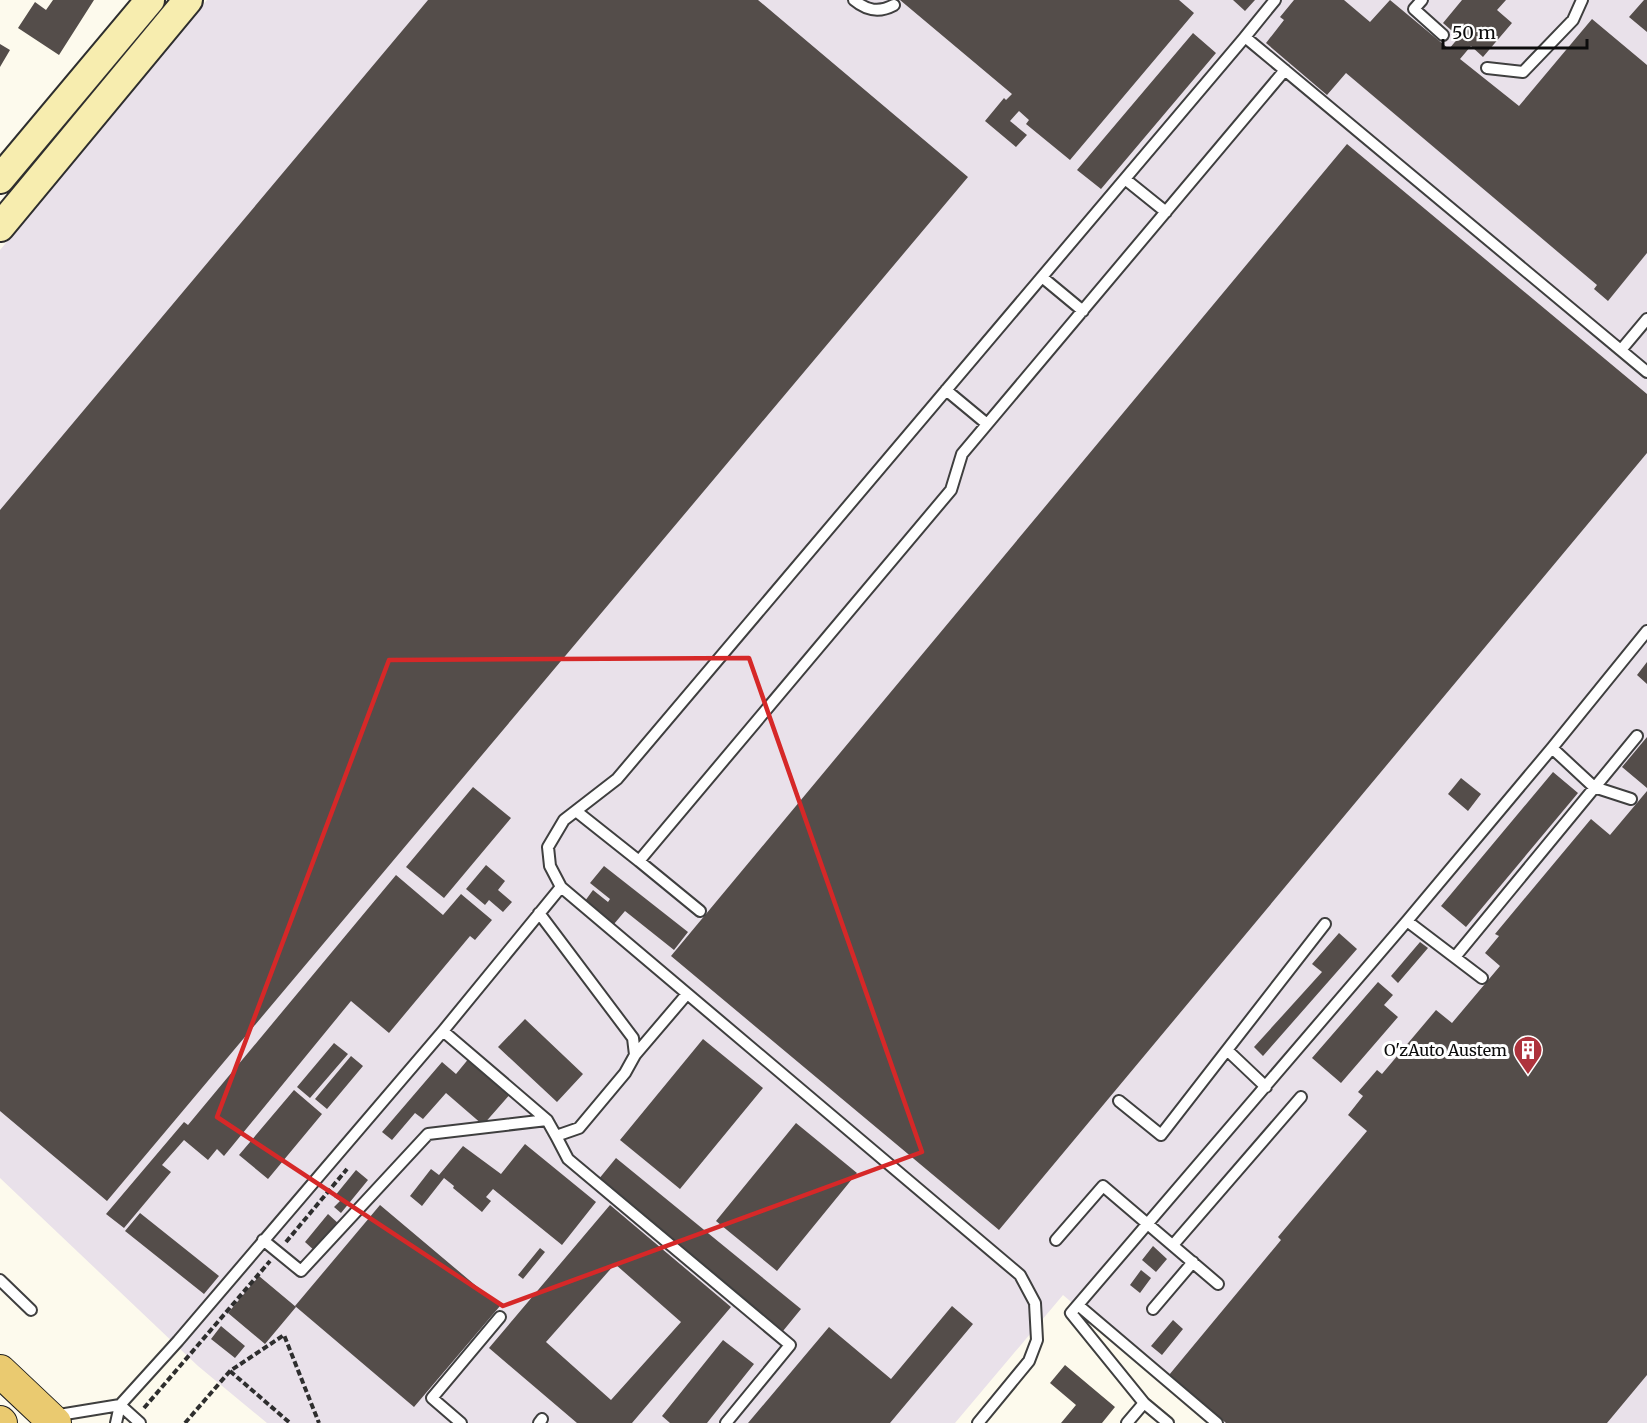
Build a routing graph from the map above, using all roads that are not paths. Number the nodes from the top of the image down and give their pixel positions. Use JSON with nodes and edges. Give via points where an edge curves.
{"nodes":[{"id":1,"x":150,"y":0,"type":"edge"},
{"id":2,"x":188,"y":0,"type":"edge"},
{"id":3,"x":854,"y":0,"type":"edge"},
{"id":4,"x":1275,"y":0,"type":"edge"},
{"id":5,"x":1422,"y":0,"type":"edge"},
{"id":6,"x":1582,"y":0,"type":"edge"},
{"id":7,"x":894,"y":5,"type":"dead end"},
{"id":8,"x":1443,"y":34,"type":"dead end"},
{"id":9,"x":1245,"y":37,"type":"junction"},
{"id":10,"x":1487,"y":68,"type":"dead end"},
{"id":11,"x":1285,"y":70,"type":"junction"},
{"id":12,"x":0,"y":179,"type":"edge"},
{"id":13,"x":1125,"y":179,"type":"junction"},
{"id":14,"x":1166,"y":212,"type":"junction"},
{"id":15,"x":0,"y":227,"type":"edge"},
{"id":16,"x":1042,"y":277,"type":"junction"},
{"id":17,"x":1083,"y":311,"type":"junction"},
{"id":18,"x":1647,"y":319,"type":"edge"},
{"id":19,"x":1621,"y":350,"type":"junction"},
{"id":20,"x":1647,"y":372,"type":"edge"},
{"id":21,"x":946,"y":390,"type":"junction"},
{"id":22,"x":987,"y":424,"type":"junction"},
{"id":23,"x":1647,"y":631,"type":"edge"},
{"id":24,"x":1637,"y":736,"type":"dead end"},
{"id":25,"x":1552,"y":748,"type":"junction"},
{"id":26,"x":1594,"y":788,"type":"junction"},
{"id":27,"x":1631,"y":799,"type":"dead end"},
{"id":28,"x":576,"y":811,"type":"junction"},
{"id":29,"x":639,"y":861,"type":"junction"},
{"id":30,"x":561,"y":887,"type":"junction"},
{"id":31,"x":700,"y":911,"type":"dead end"},
{"id":32,"x":539,"y":913,"type":"junction"},
{"id":33,"x":1407,"y":921,"type":"junction"},
{"id":34,"x":1325,"y":924,"type":"dead end"},
{"id":35,"x":1455,"y":957,"type":"junction"},
{"id":36,"x":1482,"y":978,"type":"dead end"},
{"id":37,"x":687,"y":994,"type":"junction"},
{"id":38,"x":443,"y":1031,"type":"junction"},
{"id":39,"x":1227,"y":1050,"type":"junction"},
{"id":40,"x":635,"y":1055,"type":"junction"},
{"id":41,"x":1266,"y":1087,"type":"junction"},
{"id":42,"x":1301,"y":1097,"type":"dead end"},
{"id":43,"x":1119,"y":1101,"type":"dead end"},
{"id":44,"x":547,"y":1120,"type":"junction"},
{"id":45,"x":556,"y":1136,"type":"junction"},
{"id":46,"x":1148,"y":1224,"type":"junction"},
{"id":47,"x":263,"y":1240,"type":"junction"},
{"id":48,"x":1056,"y":1240,"type":"dead end"},
{"id":49,"x":1173,"y":1245,"type":"junction"},
{"id":50,"x":1193,"y":1262,"type":"junction"},
{"id":51,"x":0,"y":1280,"type":"edge"},
{"id":52,"x":1218,"y":1284,"type":"dead end"},
{"id":53,"x":1078,"y":1305,"type":"junction"},
{"id":54,"x":1154,"y":1309,"type":"dead end"},
{"id":55,"x":31,"y":1310,"type":"dead end"},
{"id":56,"x":500,"y":1317,"type":"dead end"},
{"id":57,"x":0,"y":1371,"type":"edge"},
{"id":58,"x":1144,"y":1403,"type":"junction"},
{"id":59,"x":120,"y":1404,"type":"junction"},
{"id":60,"x":52,"y":1420,"type":"edge"},
{"id":61,"x":116,"y":1423,"type":"edge"},
{"id":62,"x":140,"y":1423,"type":"edge"},
{"id":63,"x":461,"y":1423,"type":"edge"},
{"id":64,"x":726,"y":1423,"type":"edge"},
{"id":65,"x":978,"y":1423,"type":"edge"},
{"id":66,"x":1127,"y":1423,"type":"edge"},
{"id":67,"x":1168,"y":1423,"type":"edge"},
{"id":68,"x":1217,"y":1423,"type":"edge"}],
"edges":[{"from":1,"to":12,"type":"main road"},
{"from":2,"to":15,"type":"main road"},
{"from":3,"to":7,"type":"lane","via":[[874,10]]},
{"from":4,"to":9,"type":"lane"},
{"from":5,"to":8,"type":"lane","via":[[1414,9]]},
{"from":6,"to":10,"type":"lane","via":[[1573,20],[1523,72]]},
{"from":9,"to":11,"type":"lane"},
{"from":9,"to":13,"type":"lane"},
{"from":11,"to":14,"type":"lane"},
{"from":11,"to":19,"type":"lane"},
{"from":13,"to":14,"type":"lane"},
{"from":13,"to":16,"type":"lane"},
{"from":14,"to":17,"type":"lane"},
{"from":16,"to":17,"type":"lane"},
{"from":16,"to":21,"type":"lane"},
{"from":17,"to":22,"type":"lane"},
{"from":18,"to":19,"type":"lane"},
{"from":19,"to":20,"type":"lane"},
{"from":21,"to":22,"type":"lane"},
{"from":21,"to":28,"type":"lane","via":[[617,778]]},
{"from":22,"to":29,"type":"lane","via":[[962,454],[951,490]]},
{"from":23,"to":25,"type":"lane"},
{"from":24,"to":26,"type":"lane"},
{"from":25,"to":26,"type":"lane"},
{"from":25,"to":33,"type":"lane"},
{"from":26,"to":27,"type":"lane"},
{"from":26,"to":35,"type":"lane"},
{"from":28,"to":29,"type":"lane"},
{"from":28,"to":30,"type":"lane","via":[[564,820],[548,847],[550,866]]},
{"from":29,"to":31,"type":"lane"},
{"from":30,"to":32,"type":"lane"},
{"from":30,"to":37,"type":"lane"},
{"from":32,"to":38,"type":"lane"},
{"from":32,"to":40,"type":"lane","via":[[633,1038]]},
{"from":33,"to":35,"type":"lane"},
{"from":33,"to":41,"type":"lane"},
{"from":34,"to":39,"type":"lane"},
{"from":35,"to":36,"type":"lane"},
{"from":37,"to":40,"type":"lane"},
{"from":37,"to":65,"type":"lane","via":[[1020,1275],[1035,1303],[1037,1340],[1029,1361]]},
{"from":38,"to":44,"type":"lane"},
{"from":38,"to":47,"type":"lane"},
{"from":39,"to":41,"type":"lane"},
{"from":39,"to":43,"type":"lane","via":[[1161,1135]]},
{"from":40,"to":45,"type":"lane","via":[[625,1073],[579,1128]]},
{"from":41,"to":46,"type":"lane"},
{"from":42,"to":49,"type":"lane"},
{"from":44,"to":45,"type":"lane"},
{"from":44,"to":47,"type":"lane","via":[[428,1134],[302,1271]]},
{"from":45,"to":64,"type":"lane","via":[[568,1159],[790,1345]]},
{"from":46,"to":48,"type":"lane","via":[[1102,1186]]},
{"from":46,"to":49,"type":"lane"},
{"from":46,"to":53,"type":"lane"},
{"from":47,"to":59,"type":"lane"},
{"from":49,"to":50,"type":"lane"},
{"from":50,"to":52,"type":"lane"},
{"from":50,"to":54,"type":"lane"},
{"from":51,"to":55,"type":"lane"},
{"from":53,"to":58,"type":"lane","via":[[1071,1313]]},
{"from":53,"to":68,"type":"lane"},
{"from":56,"to":63,"type":"lane","via":[[432,1398]]},
{"from":57,"to":60,"type":"main road"},
{"from":58,"to":66,"type":"lane"},
{"from":58,"to":67,"type":"lane"},
{"from":59,"to":60,"type":"lane"},
{"from":59,"to":61,"type":"lane"},
{"from":59,"to":62,"type":"lane"}]}
